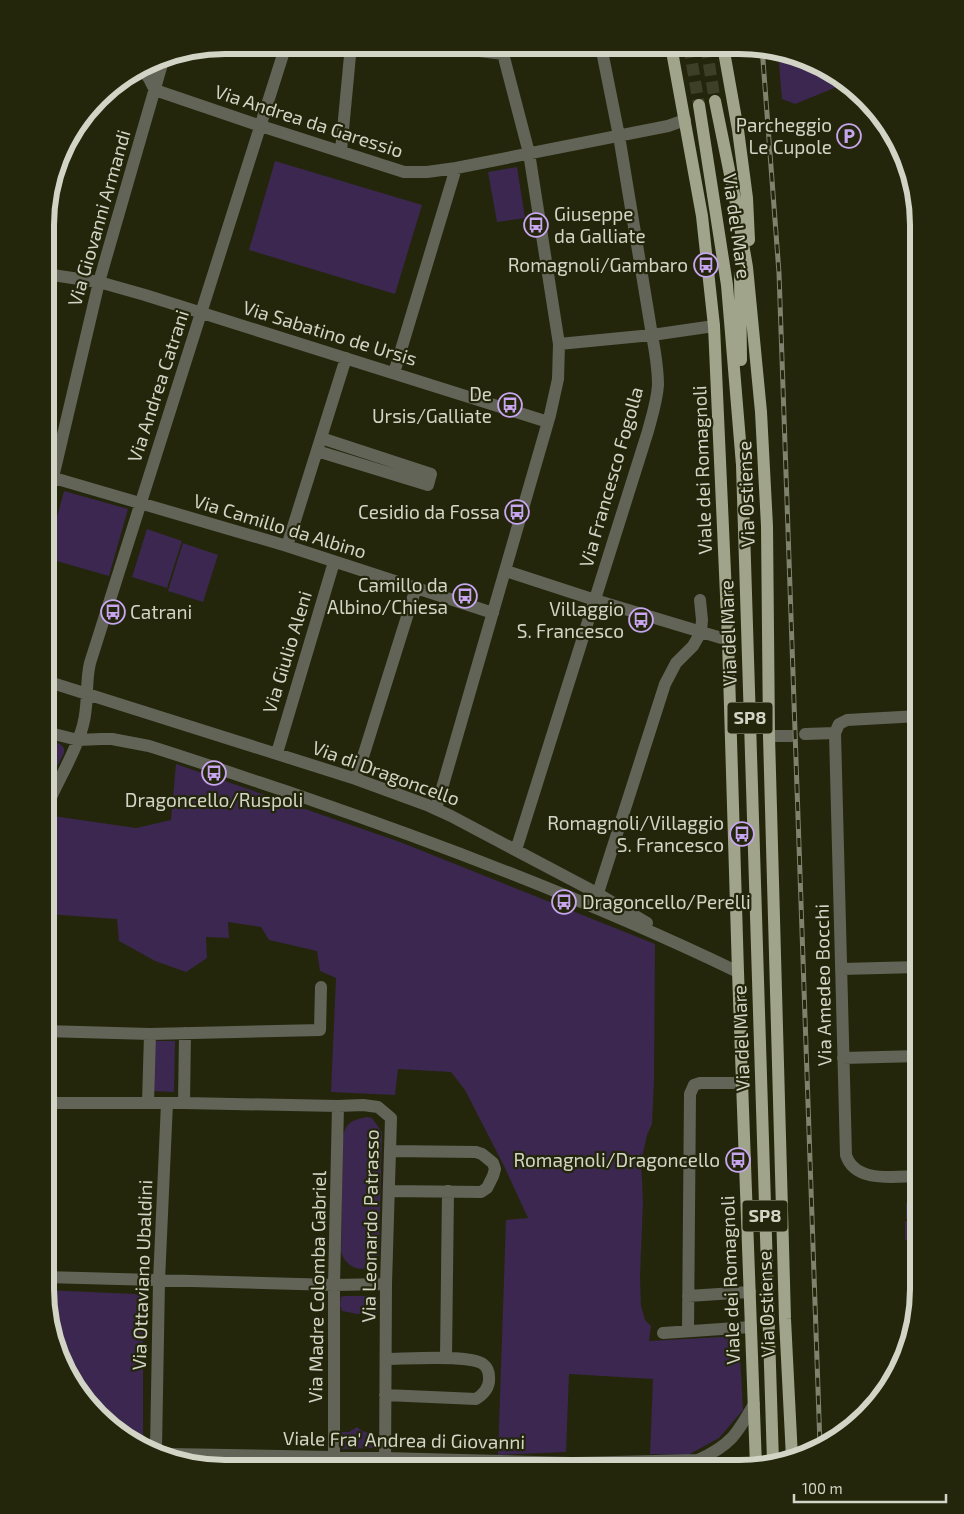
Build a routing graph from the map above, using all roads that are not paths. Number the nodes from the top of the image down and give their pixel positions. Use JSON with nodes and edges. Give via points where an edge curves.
{"nodes":[{"id":1,"x":283,"y":54,"type":"edge"},
{"id":2,"x":350,"y":54,"type":"edge"},
{"id":3,"x":503,"y":54,"type":"edge"},
{"id":4,"x":604,"y":54,"type":"edge"},
{"id":5,"x":673,"y":54,"type":"edge"},
{"id":6,"x":724,"y":54,"type":"edge"},
{"id":7,"x":161,"y":66,"type":"edge"},
{"id":8,"x":147,"y":73,"type":"edge"},
{"id":9,"x":155,"y":90,"type":"junction"},
{"id":10,"x":715,"y":101,"type":"tunnel mouth"},
{"id":11,"x":699,"y":105,"type":"tunnel mouth"},
{"id":12,"x":685,"y":120,"type":"junction"},
{"id":13,"x":261,"y":126,"type":"junction"},
{"id":14,"x":619,"y":136,"type":"junction"},
{"id":15,"x":341,"y":151,"type":"junction"},
{"id":16,"x":529,"y":153,"type":"junction"},
{"id":17,"x":456,"y":168,"type":"junction"},
{"id":18,"x":728,"y":168,"type":"junction"},
{"id":19,"x":747,"y":268,"type":"junction"},
{"id":20,"x":54,"y":275,"type":"edge"},
{"id":21,"x":99,"y":282,"type":"junction"},
{"id":22,"x":202,"y":312,"type":"junction"},
{"id":23,"x":714,"y":326,"type":"junction"},
{"id":24,"x":652,"y":335,"type":"junction"},
{"id":25,"x":559,"y":344,"type":"junction"},
{"id":26,"x":346,"y":358,"type":"junction"},
{"id":27,"x":394,"y":373,"type":"junction"},
{"id":28,"x":548,"y":422,"type":"junction"},
{"id":29,"x":321,"y":438,"type":"junction"},
{"id":30,"x":317,"y":450,"type":"junction"},
{"id":31,"x":742,"y":465,"type":"junction"},
{"id":32,"x":54,"y":468,"type":"edge"},
{"id":33,"x":54,"y":485,"type":"edge"},
{"id":34,"x":139,"y":504,"type":"junction"},
{"id":35,"x":287,"y":546,"type":"junction"},
{"id":36,"x":334,"y":562,"type":"junction"},
{"id":37,"x":506,"y":571,"type":"junction"},
{"id":38,"x":416,"y":588,"type":"junction"},
{"id":39,"x":595,"y":600,"type":"junction"},
{"id":40,"x":700,"y":600,"type":"dead end"},
{"id":41,"x":493,"y":613,"type":"junction"},
{"id":42,"x":701,"y":632,"type":"junction"},
{"id":43,"x":728,"y":640,"type":"junction"},
{"id":44,"x":54,"y":684,"type":"edge"},
{"id":45,"x":87,"y":694,"type":"junction"},
{"id":46,"x":910,"y":716,"type":"edge"},
{"id":47,"x":835,"y":733,"type":"junction"},
{"id":48,"x":54,"y":734,"type":"edge"},
{"id":49,"x":805,"y":734,"type":"dead end"},
{"id":50,"x":769,"y":736,"type":"junction"},
{"id":51,"x":791,"y":736,"type":"dead end"},
{"id":52,"x":78,"y":740,"type":"junction"},
{"id":53,"x":277,"y":753,"type":"junction"},
{"id":54,"x":356,"y":779,"type":"junction"},
{"id":55,"x":54,"y":792,"type":"edge"},
{"id":56,"x":436,"y":808,"type":"junction"},
{"id":57,"x":516,"y":850,"type":"junction"},
{"id":58,"x":598,"y":893,"type":"junction"},
{"id":59,"x":692,"y":950,"type":"junction"},
{"id":60,"x":910,"y":967,"type":"edge"},
{"id":61,"x":841,"y":969,"type":"junction"},
{"id":62,"x":738,"y":972,"type":"junction"},
{"id":63,"x":321,"y":987,"type":"dead end"},
{"id":64,"x":54,"y":1031,"type":"edge"},
{"id":65,"x":185,"y":1033,"type":"junction"},
{"id":66,"x":150,"y":1034,"type":"junction"},
{"id":67,"x":910,"y":1056,"type":"edge"},
{"id":68,"x":843,"y":1058,"type":"junction"},
{"id":69,"x":742,"y":1083,"type":"junction"},
{"id":70,"x":54,"y":1103,"type":"edge"},
{"id":71,"x":148,"y":1103,"type":"junction"},
{"id":72,"x":167,"y":1103,"type":"junction"},
{"id":73,"x":184,"y":1103,"type":"junction"},
{"id":74,"x":338,"y":1106,"type":"junction"},
{"id":75,"x":391,"y":1151,"type":"junction"},
{"id":76,"x":910,"y":1176,"type":"edge"},
{"id":77,"x":389,"y":1191,"type":"junction"},
{"id":78,"x":448,"y":1191,"type":"junction"},
{"id":79,"x":54,"y":1277,"type":"edge"},
{"id":80,"x":159,"y":1281,"type":"junction"},
{"id":81,"x":386,"y":1284,"type":"junction"},
{"id":82,"x":334,"y":1286,"type":"junction"},
{"id":83,"x":750,"y":1292,"type":"junction"},
{"id":84,"x":688,"y":1296,"type":"junction"},
{"id":85,"x":751,"y":1326,"type":"junction"},
{"id":86,"x":688,"y":1331,"type":"junction"},
{"id":87,"x":663,"y":1333,"type":"dead end"},
{"id":88,"x":446,"y":1358,"type":"junction"},
{"id":89,"x":386,"y":1359,"type":"junction"},
{"id":90,"x":385,"y":1395,"type":"junction"},
{"id":91,"x":754,"y":1404,"type":"junction"},
{"id":92,"x":156,"y":1446,"type":"edge"},
{"id":93,"x":792,"y":1452,"type":"edge"},
{"id":94,"x":184,"y":1455,"type":"edge"},
{"id":95,"x":773,"y":1457,"type":"edge"},
{"id":96,"x":756,"y":1459,"type":"edge"},
{"id":97,"x":293,"y":1460,"type":"edge"},
{"id":98,"x":334,"y":1460,"type":"edge"},
{"id":99,"x":385,"y":1460,"type":"edge"},
{"id":100,"x":698,"y":1460,"type":"edge"}],
"edges":[{"from":1,"to":13,"type":"street","name":"Via Andrea Catrani"},
{"from":2,"to":15,"type":"street"},
{"from":3,"to":16,"type":"street"},
{"from":4,"to":14,"type":"street","name":"Via Francesco Fogolla"},
{"from":5,"to":12,"type":"main road","name":"Viale dei Romagnoli"},
{"from":6,"to":19,"type":"main road","via":[[747,198]]},
{"from":7,"to":9,"type":"street","name":"Via Giovanni Armandi"},
{"from":8,"to":9,"type":"street"},
{"from":9,"to":13,"type":"street","name":"Via Andrea da Garessio"},
{"from":9,"to":21,"type":"street","name":"Via Giovanni Armandi"},
{"from":10,"to":18,"type":"main road","name":"Via Ostiense"},
{"from":11,"to":31,"type":"main road","name":"Via del Mare","number":"SP8","via":[[726,285]]},
{"from":12,"to":14,"type":"street","name":"Via Andrea da Garessio"},
{"from":12,"to":23,"type":"main road","name":"Viale dei Romagnoli","via":[[702,216]]},
{"from":13,"to":15,"type":"street","name":"Via Andrea da Garessio"},
{"from":13,"to":22,"type":"street","name":"Via Andrea Catrani"},
{"from":14,"to":16,"type":"street","name":"Via Andrea da Garessio"},
{"from":14,"to":24,"type":"street","name":"Via Francesco Fogolla"},
{"from":15,"to":17,"type":"street","name":"Via Andrea da Garessio","via":[[404,172]]},
{"from":16,"to":17,"type":"street","name":"Via Andrea da Garessio"},
{"from":16,"to":25,"type":"street"},
{"from":17,"to":27,"type":"street"},
{"from":18,"to":19,"type":"main road","name":"Via Ostiense"},
{"from":18,"to":31,"type":"main road","via":[[741,293]]},
{"from":19,"to":50,"type":"main road","name":"Via Ostiense","via":[[767,526]]},
{"from":20,"to":21,"type":"street","name":"Via Sabatino de Ursis"},
{"from":21,"to":22,"type":"street","name":"Via Sabatino de Ursis"},
{"from":21,"to":32,"type":"street","name":"Via Giovanni Armandi"},
{"from":22,"to":26,"type":"street","name":"Via Sabatino de Ursis"},
{"from":22,"to":34,"type":"street","name":"Via Andrea Catrani"},
{"from":23,"to":24,"type":"street"},
{"from":23,"to":43,"type":"main road","name":"Viale dei Romagnoli"},
{"from":24,"to":25,"type":"street"},
{"from":24,"to":39,"type":"street","name":"Via Francesco Fogolla","via":[[658,379],[656,399]]},
{"from":25,"to":28,"type":"street","via":[[558,379]]},
{"from":26,"to":27,"type":"street","name":"Via Sabatino de Ursis"},
{"from":26,"to":29,"type":"street"},
{"from":27,"to":28,"type":"street","name":"Via Sabatino de Ursis"},
{"from":28,"to":37,"type":"street"},
{"from":29,"to":30,"type":"street"},
{"from":29,"to":30,"type":"street","via":[[431,474],[428,485]]},
{"from":30,"to":35,"type":"street"},
{"from":31,"to":95,"type":"main road","name":"Via del Mare","number":"SP8"},
{"from":33,"to":34,"type":"street","name":"Via Camillo da Albino"},
{"from":34,"to":35,"type":"street","name":"Via Camillo da Albino"},
{"from":34,"to":45,"type":"street","name":"Via Andrea Catrani","via":[[90,663]]},
{"from":35,"to":36,"type":"street","name":"Via Camillo da Albino"},
{"from":36,"to":38,"type":"street","name":"Via Camillo da Albino"},
{"from":36,"to":53,"type":"street","name":"Via Giulio Aleni"},
{"from":37,"to":39,"type":"street"},
{"from":37,"to":41,"type":"street"},
{"from":38,"to":41,"type":"street","name":"Via Camillo da Albino"},
{"from":38,"to":54,"type":"street"},
{"from":39,"to":42,"type":"street"},
{"from":39,"to":57,"type":"street","name":"Via Francesco Fogolla"},
{"from":40,"to":42,"type":"street"},
{"from":41,"to":56,"type":"street"},
{"from":42,"to":43,"type":"street"},
{"from":42,"to":58,"type":"street","via":[[672,669],[665,684]]},
{"from":43,"to":62,"type":"main road","name":"Viale dei Romagnoli"},
{"from":44,"to":45,"type":"street","name":"Via di Dragoncello"},
{"from":45,"to":52,"type":"street","name":"Via Andrea Catrani"},
{"from":45,"to":53,"type":"street","name":"Via di Dragoncello"},
{"from":46,"to":47,"type":"street","via":[[847,720],[838,724]]},
{"from":47,"to":49,"type":"street"},
{"from":47,"to":61,"type":"street","name":"Via Amedeo Bocchi"},
{"from":48,"to":52,"type":"street","name":"Via di Dragoncello"},
{"from":50,"to":51,"type":"street"},
{"from":50,"to":93,"type":"main road","name":"Via Ostiense"},
{"from":52,"to":55,"type":"street","name":"Via Andrea Catrani"},
{"from":52,"to":59,"type":"street","name":"Via di Dragoncello","via":[[101,738],[137,743],[212,766],[455,851]]},
{"from":53,"to":54,"type":"street","name":"Via di Dragoncello"},
{"from":54,"to":56,"type":"street","name":"Via di Dragoncello"},
{"from":56,"to":57,"type":"street","name":"Via di Dragoncello"},
{"from":57,"to":58,"type":"street","name":"Via di Dragoncello"},
{"from":58,"to":59,"type":"street","name":"Via di Dragoncello"},
{"from":59,"to":62,"type":"street","name":"Via di Dragoncello"},
{"from":60,"to":61,"type":"street"},
{"from":61,"to":68,"type":"street","name":"Via Amedeo Bocchi"},
{"from":62,"to":69,"type":"main road","name":"Viale dei Romagnoli"},
{"from":63,"to":65,"type":"street","via":[[320,1030]]},
{"from":64,"to":66,"type":"street"},
{"from":65,"to":66,"type":"street"},
{"from":65,"to":73,"type":"street"},
{"from":66,"to":71,"type":"street"},
{"from":67,"to":68,"type":"street"},
{"from":68,"to":76,"type":"street","name":"Via Amedeo Bocchi","via":[[846,1150],[850,1163],[869,1175]]},
{"from":69,"to":83,"type":"main road","name":"Viale dei Romagnoli"},
{"from":69,"to":84,"type":"street","via":[[700,1082],[694,1085],[690,1094]]},
{"from":70,"to":71,"type":"street","name":"Via Leonardo Patrasso"},
{"from":71,"to":72,"type":"street","name":"Via Leonardo Patrasso"},
{"from":72,"to":73,"type":"street","name":"Via Leonardo Patrasso"},
{"from":72,"to":80,"type":"street","name":"Via Ottaviano Ubaldini"},
{"from":73,"to":74,"type":"street","name":"Via Leonardo Patrasso"},
{"from":74,"to":75,"type":"street","name":"Via Leonardo Patrasso","via":[[378,1107],[391,1118]]},
{"from":74,"to":82,"type":"street","name":"Via Madre Colomba Gabriel"},
{"from":75,"to":77,"type":"street","name":"Via Leonardo Patrasso"},
{"from":75,"to":78,"type":"street","via":[[476,1152],[493,1163],[493,1176],[481,1192]]},
{"from":77,"to":78,"type":"street"},
{"from":77,"to":81,"type":"street","name":"Via Leonardo Patrasso"},
{"from":78,"to":88,"type":"street"},
{"from":79,"to":80,"type":"street"},
{"from":80,"to":82,"type":"street"},
{"from":80,"to":92,"type":"street","name":"Via Ottaviano Ubaldini"},
{"from":81,"to":82,"type":"street"},
{"from":81,"to":89,"type":"street","name":"Via Leonardo Patrasso"},
{"from":82,"to":98,"type":"street","name":"Via Madre Colomba Gabriel"},
{"from":83,"to":84,"type":"street"},
{"from":83,"to":85,"type":"main road","name":"Viale dei Romagnoli"},
{"from":84,"to":86,"type":"street"},
{"from":85,"to":86,"type":"street"},
{"from":85,"to":91,"type":"main road","name":"Viale dei Romagnoli"},
{"from":86,"to":87,"type":"street"},
{"from":88,"to":89,"type":"street"},
{"from":88,"to":90,"type":"street","via":[[470,1358],[483,1364],[489,1380],[485,1392],[476,1399]]},
{"from":89,"to":90,"type":"street","name":"Via Leonardo Patrasso"},
{"from":90,"to":99,"type":"street","name":"Via Leonardo Patrasso"},
{"from":91,"to":96,"type":"main road","name":"Viale dei Romagnoli"},
{"from":91,"to":100,"type":"street","name":"Viale Fra' Andrea di Giovanni","via":[[737,1433],[719,1450]]},
{"from":94,"to":97,"type":"street","name":"Viale Fra' Andrea di Giovanni"}]}
